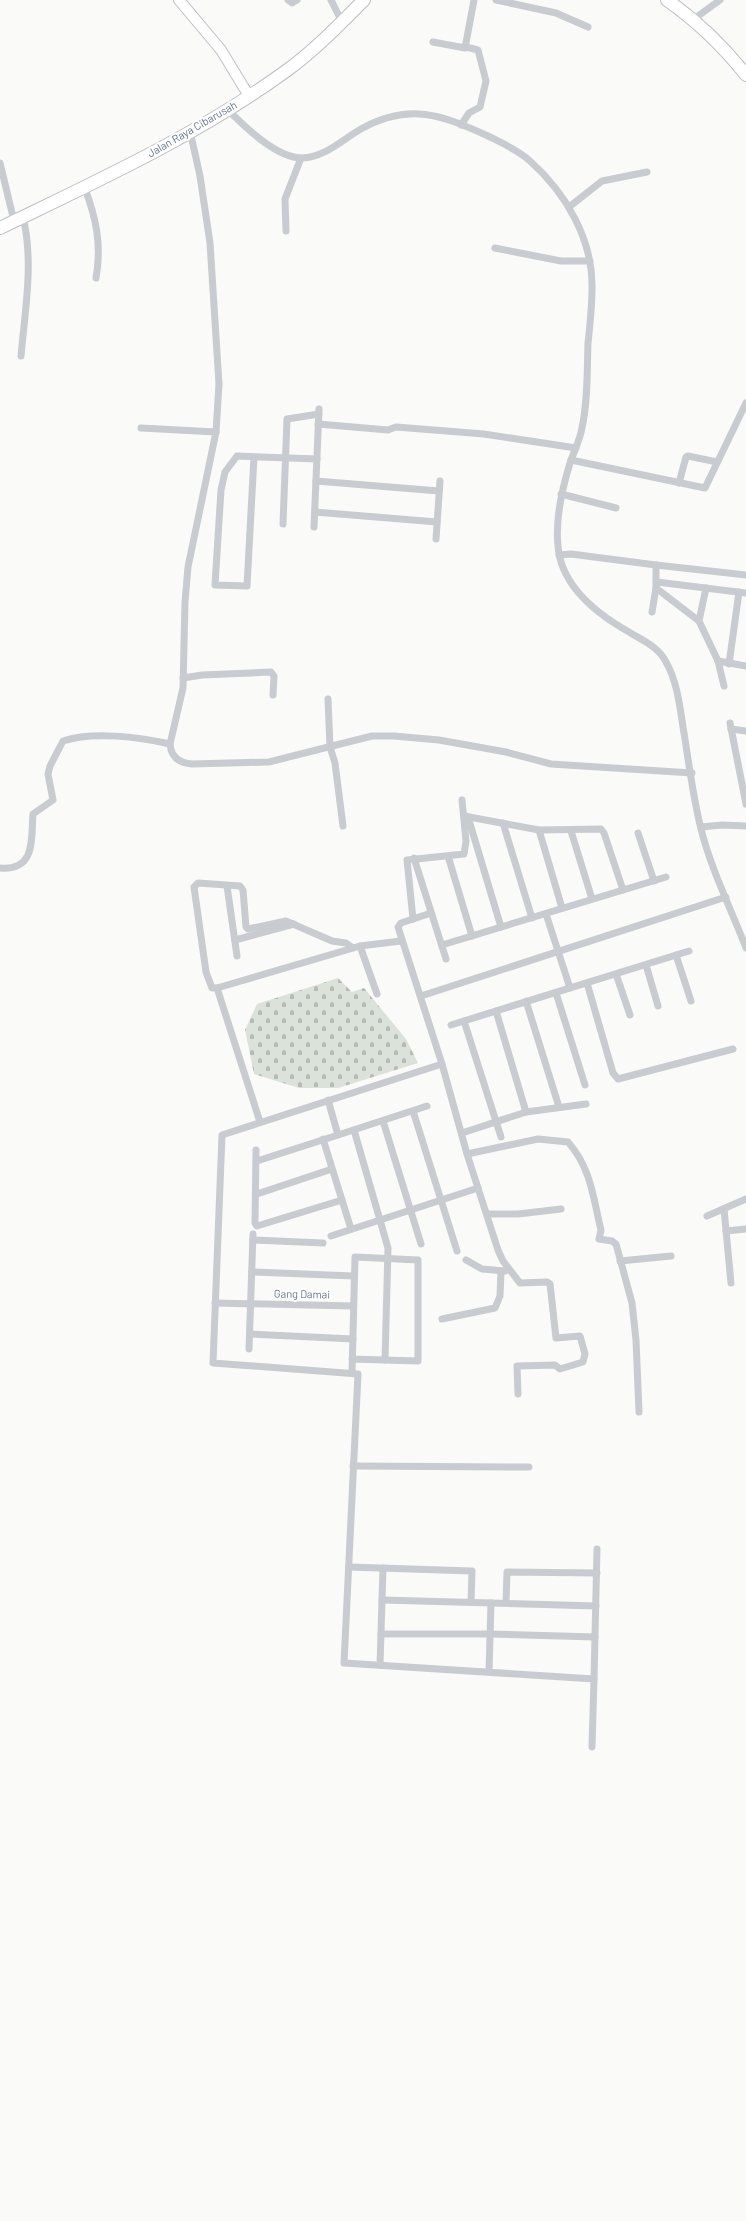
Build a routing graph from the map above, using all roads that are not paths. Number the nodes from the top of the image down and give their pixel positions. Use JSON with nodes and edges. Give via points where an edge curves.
{"nodes":[{"id":1,"x":179,"y":0,"type":"edge"},
{"id":2,"x":288,"y":0,"type":"edge"},
{"id":3,"x":297,"y":0,"type":"edge"},
{"id":4,"x":331,"y":0,"type":"edge"},
{"id":5,"x":364,"y":0,"type":"edge"},
{"id":6,"x":474,"y":0,"type":"edge"},
{"id":7,"x":496,"y":0,"type":"edge"},
{"id":8,"x":667,"y":0,"type":"edge"},
{"id":9,"x":720,"y":0,"type":"edge"},
{"id":10,"x":694,"y":19,"type":"junction"},
{"id":11,"x":342,"y":22,"type":"junction"},
{"id":12,"x":588,"y":26,"type":"dead end"},
{"id":13,"x":433,"y":42,"type":"dead end"},
{"id":14,"x":466,"y":47,"type":"junction"},
{"id":15,"x":746,"y":75,"type":"edge"},
{"id":16,"x":238,"y":102,"type":"junction"},
{"id":17,"x":462,"y":125,"type":"junction"},
{"id":18,"x":190,"y":131,"type":"junction"},
{"id":19,"x":301,"y":158,"type":"junction"},
{"id":20,"x":0,"y":163,"type":"edge"},
{"id":21,"x":647,"y":172,"type":"dead end"},
{"id":22,"x":84,"y":186,"type":"junction"},
{"id":23,"x":570,"y":206,"type":"junction"},
{"id":24,"x":19,"y":219,"type":"junction"},
{"id":25,"x":0,"y":228,"type":"edge"},
{"id":26,"x":286,"y":231,"type":"dead end"},
{"id":27,"x":495,"y":248,"type":"dead end"},
{"id":28,"x":590,"y":261,"type":"junction"},
{"id":29,"x":96,"y":278,"type":"dead end"},
{"id":30,"x":21,"y":356,"type":"dead end"},
{"id":31,"x":746,"y":403,"type":"edge"},
{"id":32,"x":318,"y":424,"type":"junction"},
{"id":33,"x":141,"y":428,"type":"dead end"},
{"id":34,"x":216,"y":432,"type":"junction"},
{"id":35,"x":576,"y":448,"type":"junction"},
{"id":36,"x":254,"y":457,"type":"junction"},
{"id":37,"x":286,"y":458,"type":"junction"},
{"id":38,"x":317,"y":459,"type":"junction"},
{"id":39,"x":573,"y":460,"type":"junction"},
{"id":40,"x":717,"y":462,"type":"junction"},
{"id":41,"x":316,"y":481,"type":"junction"},
{"id":42,"x":440,"y":481,"type":"dead end"},
{"id":43,"x":679,"y":483,"type":"junction"},
{"id":44,"x":439,"y":491,"type":"junction"},
{"id":45,"x":562,"y":495,"type":"junction"},
{"id":46,"x":616,"y":508,"type":"dead end"},
{"id":47,"x":315,"y":512,"type":"junction"},
{"id":48,"x":437,"y":522,"type":"junction"},
{"id":49,"x":283,"y":524,"type":"dead end"},
{"id":50,"x":314,"y":527,"type":"dead end"},
{"id":51,"x":436,"y":539,"type":"dead end"},
{"id":52,"x":560,"y":555,"type":"junction"},
{"id":53,"x":656,"y":565,"type":"junction"},
{"id":54,"x":746,"y":575,"type":"edge"},
{"id":55,"x":656,"y":585,"type":"junction"},
{"id":56,"x":706,"y":588,"type":"junction"},
{"id":57,"x":743,"y":592,"type":"edge"},
{"id":58,"x":652,"y":612,"type":"dead end"},
{"id":59,"x":699,"y":621,"type":"junction"},
{"id":60,"x":718,"y":661,"type":"junction"},
{"id":61,"x":729,"y":664,"type":"junction"},
{"id":62,"x":746,"y":666,"type":"edge"},
{"id":63,"x":183,"y":678,"type":"junction"},
{"id":64,"x":724,"y":686,"type":"dead end"},
{"id":65,"x":273,"y":695,"type":"dead end"},
{"id":66,"x":328,"y":699,"type":"dead end"},
{"id":67,"x":746,"y":730,"type":"edge"},
{"id":68,"x":170,"y":744,"type":"junction"},
{"id":69,"x":330,"y":747,"type":"junction"},
{"id":70,"x":737,"y":760,"type":"junction"},
{"id":71,"x":746,"y":761,"type":"edge"},
{"id":72,"x":692,"y":774,"type":"junction"},
{"id":73,"x":745,"y":793,"type":"edge"},
{"id":74,"x":462,"y":800,"type":"dead end"},
{"id":75,"x":746,"y":804,"type":"edge"},
{"id":76,"x":466,"y":816,"type":"junction"},
{"id":77,"x":503,"y":823,"type":"junction"},
{"id":78,"x":343,"y":826,"type":"dead end"},
{"id":79,"x":746,"y":826,"type":"edge"},
{"id":80,"x":701,"y":827,"type":"junction"},
{"id":81,"x":538,"y":830,"type":"junction"},
{"id":82,"x":571,"y":831,"type":"junction"},
{"id":83,"x":638,"y":833,"type":"dead end"},
{"id":84,"x":448,"y":856,"type":"junction"},
{"id":85,"x":414,"y":858,"type":"junction"},
{"id":86,"x":0,"y":868,"type":"edge"},
{"id":87,"x":666,"y":877,"type":"dead end"},
{"id":88,"x":654,"y":880,"type":"junction"},
{"id":89,"x":227,"y":886,"type":"junction"},
{"id":90,"x":623,"y":890,"type":"junction"},
{"id":91,"x":726,"y":897,"type":"junction"},
{"id":92,"x":592,"y":899,"type":"junction"},
{"id":93,"x":562,"y":908,"type":"junction"},
{"id":94,"x":431,"y":913,"type":"junction"},
{"id":95,"x":546,"y":914,"type":"junction"},
{"id":96,"x":532,"y":918,"type":"junction"},
{"id":97,"x":413,"y":919,"type":"junction"},
{"id":98,"x":294,"y":924,"type":"junction"},
{"id":99,"x":501,"y":927,"type":"junction"},
{"id":100,"x":472,"y":936,"type":"junction"},
{"id":101,"x":235,"y":940,"type":"junction"},
{"id":102,"x":401,"y":940,"type":"junction"},
{"id":103,"x":442,"y":945,"type":"junction"},
{"id":104,"x":360,"y":946,"type":"junction"},
{"id":105,"x":353,"y":948,"type":"junction"},
{"id":106,"x":746,"y":948,"type":"edge"},
{"id":107,"x":689,"y":951,"type":"dead end"},
{"id":108,"x":558,"y":952,"type":"junction"},
{"id":109,"x":676,"y":955,"type":"junction"},
{"id":110,"x":237,"y":956,"type":"dead end"},
{"id":111,"x":446,"y":959,"type":"dead end"},
{"id":112,"x":646,"y":965,"type":"junction"},
{"id":113,"x":616,"y":974,"type":"junction"},
{"id":114,"x":586,"y":983,"type":"junction"},
{"id":115,"x":217,"y":988,"type":"junction"},
{"id":116,"x":570,"y":988,"type":"junction"},
{"id":117,"x":556,"y":993,"type":"junction"},
{"id":118,"x":377,"y":994,"type":"dead end"},
{"id":119,"x":421,"y":996,"type":"junction"},
{"id":120,"x":526,"y":1001,"type":"junction"},
{"id":121,"x":691,"y":1001,"type":"dead end"},
{"id":122,"x":658,"y":1006,"type":"dead end"},
{"id":123,"x":496,"y":1011,"type":"junction"},
{"id":124,"x":630,"y":1015,"type":"dead end"},
{"id":125,"x":464,"y":1021,"type":"junction"},
{"id":126,"x":451,"y":1025,"type":"dead end"},
{"id":127,"x":733,"y":1049,"type":"dead end"},
{"id":128,"x":442,"y":1064,"type":"junction"},
{"id":129,"x":585,"y":1086,"type":"dead end"},
{"id":130,"x":328,"y":1100,"type":"junction"},
{"id":131,"x":586,"y":1104,"type":"dead end"},
{"id":132,"x":427,"y":1106,"type":"dead end"},
{"id":133,"x":559,"y":1107,"type":"junction"},
{"id":134,"x":413,"y":1111,"type":"junction"},
{"id":135,"x":526,"y":1112,"type":"junction"},
{"id":136,"x":383,"y":1121,"type":"junction"},
{"id":137,"x":497,"y":1121,"type":"junction"},
{"id":138,"x":260,"y":1122,"type":"junction"},
{"id":139,"x":354,"y":1130,"type":"junction"},
{"id":140,"x":462,"y":1133,"type":"junction"},
{"id":141,"x":338,"y":1135,"type":"junction"},
{"id":142,"x":501,"y":1138,"type":"dead end"},
{"id":143,"x":323,"y":1139,"type":"junction"},
{"id":144,"x":256,"y":1150,"type":"dead end"},
{"id":145,"x":467,"y":1154,"type":"junction"},
{"id":146,"x":257,"y":1160,"type":"junction"},
{"id":147,"x":332,"y":1169,"type":"junction"},
{"id":148,"x":478,"y":1188,"type":"junction"},
{"id":149,"x":256,"y":1194,"type":"junction"},
{"id":150,"x":746,"y":1199,"type":"edge"},
{"id":151,"x":342,"y":1200,"type":"junction"},
{"id":152,"x":441,"y":1200,"type":"junction"},
{"id":153,"x":561,"y":1209,"type":"dead end"},
{"id":154,"x":724,"y":1209,"type":"junction"},
{"id":155,"x":410,"y":1210,"type":"junction"},
{"id":156,"x":486,"y":1214,"type":"junction"},
{"id":157,"x":707,"y":1216,"type":"dead end"},
{"id":158,"x":381,"y":1220,"type":"junction"},
{"id":159,"x":351,"y":1229,"type":"junction"},
{"id":160,"x":746,"y":1229,"type":"edge"},
{"id":161,"x":726,"y":1231,"type":"junction"},
{"id":162,"x":331,"y":1236,"type":"dead end"},
{"id":163,"x":323,"y":1243,"type":"dead end"},
{"id":164,"x":421,"y":1244,"type":"dead end"},
{"id":165,"x":457,"y":1251,"type":"dead end"},
{"id":166,"x":670,"y":1256,"type":"dead end"},
{"id":167,"x":387,"y":1258,"type":"junction"},
{"id":168,"x":466,"y":1260,"type":"dead end"},
{"id":169,"x":620,"y":1261,"type":"junction"},
{"id":170,"x":501,"y":1271,"type":"junction"},
{"id":171,"x":510,"y":1271,"type":"junction"},
{"id":172,"x":252,"y":1272,"type":"junction"},
{"id":173,"x":354,"y":1276,"type":"junction"},
{"id":174,"x":731,"y":1283,"type":"dead end"},
{"id":175,"x":215,"y":1303,"type":"junction"},
{"id":176,"x":251,"y":1304,"type":"junction"},
{"id":177,"x":353,"y":1306,"type":"junction"},
{"id":178,"x":442,"y":1319,"type":"dead end"},
{"id":179,"x":250,"y":1334,"type":"junction"},
{"id":180,"x":353,"y":1339,"type":"junction"},
{"id":181,"x":249,"y":1349,"type":"dead end"},
{"id":182,"x":352,"y":1359,"type":"junction"},
{"id":183,"x":385,"y":1360,"type":"junction"},
{"id":184,"x":352,"y":1373,"type":"junction"},
{"id":185,"x":518,"y":1394,"type":"dead end"},
{"id":186,"x":638,"y":1412,"type":"dead end"},
{"id":187,"x":353,"y":1466,"type":"junction"},
{"id":188,"x":528,"y":1467,"type":"dead end"},
{"id":189,"x":597,"y":1549,"type":"dead end"},
{"id":190,"x":349,"y":1567,"type":"junction"},
{"id":191,"x":383,"y":1568,"type":"junction"},
{"id":192,"x":597,"y":1573,"type":"junction"},
{"id":193,"x":382,"y":1600,"type":"junction"},
{"id":194,"x":471,"y":1602,"type":"junction"},
{"id":195,"x":491,"y":1603,"type":"junction"},
{"id":196,"x":506,"y":1603,"type":"junction"},
{"id":197,"x":596,"y":1606,"type":"junction"},
{"id":198,"x":381,"y":1634,"type":"junction"},
{"id":199,"x":490,"y":1634,"type":"junction"},
{"id":200,"x":595,"y":1637,"type":"junction"},
{"id":201,"x":380,"y":1666,"type":"junction"},
{"id":202,"x":489,"y":1672,"type":"junction"},
{"id":203,"x":594,"y":1679,"type":"junction"},
{"id":204,"x":592,"y":1747,"type":"dead end"}],
"edges":[{"from":1,"to":16,"type":"street","via":[[222,50]]},
{"from":2,"to":3,"type":"street","via":[[291,3]]},
{"from":4,"to":11,"type":"street"},
{"from":5,"to":11,"type":"main road","name":"Jalan Raya Cibarusah"},
{"from":6,"to":14,"type":"street"},
{"from":7,"to":12,"type":"street","via":[[556,13]]},
{"from":8,"to":10,"type":"main road"},
{"from":9,"to":10,"type":"street"},
{"from":10,"to":15,"type":"main road"},
{"from":11,"to":16,"type":"main road","name":"Jalan Raya Cibarusah","via":[[307,55]]},
{"from":13,"to":14,"type":"street","via":[[463,49]]},
{"from":14,"to":17,"type":"street","via":[[478,50],[486,81],[481,106],[469,113]]},
{"from":16,"to":18,"type":"main road","name":"Jalan Raya Cibarusah"},
{"from":16,"to":19,"type":"street","via":[[257,137],[285,154]]},
{"from":17,"to":19,"type":"street","via":[[431,114],[397,114],[365,127],[328,150]]},
{"from":17,"to":23,"type":"street","via":[[522,154],[540,170]]},
{"from":18,"to":22,"type":"main road","name":"Jalan Raya Cibarusah","via":[[140,160]]},
{"from":18,"to":34,"type":"street","via":[[210,243],[219,384]]},
{"from":19,"to":26,"type":"street","via":[[285,199]]},
{"from":20,"to":24,"type":"street"},
{"from":21,"to":23,"type":"street","via":[[602,181]]},
{"from":22,"to":24,"type":"main road","name":"Jalan Raya Cibarusah"},
{"from":22,"to":29,"type":"street","via":[[92,206],[98,234],[99,260]]},
{"from":23,"to":28,"type":"street"},
{"from":24,"to":25,"type":"main road","name":"Jalan Raya Cibarusah"},
{"from":24,"to":30,"type":"street","via":[[29,244]]},
{"from":27,"to":28,"type":"street","via":[[561,261]]},
{"from":28,"to":35,"type":"street","via":[[592,287],[586,392],[582,428]]},
{"from":31,"to":40,"type":"street"},
{"from":32,"to":35,"type":"street","via":[[484,434]]},
{"from":32,"to":37,"type":"street","via":[[319,412],[287,420]]},
{"from":32,"to":38,"type":"street"},
{"from":33,"to":34,"type":"street"},
{"from":34,"to":63,"type":"street","via":[[187,576]]},
{"from":35,"to":39,"type":"street"},
{"from":36,"to":36,"type":"street","via":[[237,456],[225,472],[221,490],[215,584],[247,586]]},
{"from":36,"to":37,"type":"street"},
{"from":37,"to":38,"type":"street"},
{"from":37,"to":49,"type":"street"},
{"from":38,"to":41,"type":"street"},
{"from":39,"to":43,"type":"street"},
{"from":39,"to":45,"type":"street"},
{"from":40,"to":43,"type":"street","via":[[706,488]]},
{"from":40,"to":43,"type":"street","via":[[688,456]]},
{"from":41,"to":44,"type":"street"},
{"from":41,"to":47,"type":"street"},
{"from":42,"to":44,"type":"street"},
{"from":44,"to":48,"type":"street"},
{"from":45,"to":46,"type":"street"},
{"from":45,"to":52,"type":"street","via":[[557,542]]},
{"from":47,"to":48,"type":"street"},
{"from":47,"to":50,"type":"street"},
{"from":48,"to":51,"type":"street"},
{"from":52,"to":53,"type":"street","via":[[571,554]]},
{"from":52,"to":72,"type":"street","via":[[582,597],[612,621],[656,650],[665,660],[678,698]]},
{"from":53,"to":54,"type":"street"},
{"from":53,"to":55,"type":"street"},
{"from":55,"to":56,"type":"street"},
{"from":55,"to":58,"type":"street"},
{"from":55,"to":59,"type":"street"},
{"from":56,"to":57,"type":"street"},
{"from":56,"to":59,"type":"street"},
{"from":57,"to":61,"type":"street"},
{"from":59,"to":60,"type":"street"},
{"from":60,"to":61,"type":"street"},
{"from":60,"to":64,"type":"street"},
{"from":61,"to":62,"type":"street"},
{"from":63,"to":65,"type":"street","via":[[209,674],[271,672],[274,676]]},
{"from":63,"to":68,"type":"street","via":[[181,700]]},
{"from":66,"to":69,"type":"street"},
{"from":67,"to":70,"type":"street","via":[[731,726]]},
{"from":68,"to":69,"type":"street","via":[[170,750],[175,758],[192,764],[269,762]]},
{"from":68,"to":86,"type":"street","via":[[122,737],[95,736],[63,740],[48,774],[53,800],[33,814],[28,858],[22,864]]},
{"from":69,"to":72,"type":"street","via":[[372,736],[402,737],[439,740],[506,752],[551,764]]},
{"from":69,"to":78,"type":"street","via":[[337,772]]},
{"from":70,"to":71,"type":"street"},
{"from":70,"to":73,"type":"street"},
{"from":72,"to":80,"type":"street"},
{"from":73,"to":75,"type":"street"},
{"from":74,"to":76,"type":"street"},
{"from":76,"to":77,"type":"street"},
{"from":76,"to":84,"type":"street","via":[[465,852],[460,856]]},
{"from":76,"to":99,"type":"street"},
{"from":77,"to":81,"type":"street"},
{"from":77,"to":96,"type":"street"},
{"from":79,"to":80,"type":"street"},
{"from":80,"to":91,"type":"street"},
{"from":81,"to":82,"type":"street"},
{"from":81,"to":93,"type":"street"},
{"from":82,"to":90,"type":"street","via":[[599,828],[604,831]]},
{"from":82,"to":92,"type":"street"},
{"from":83,"to":88,"type":"street"},
{"from":84,"to":85,"type":"street"},
{"from":84,"to":100,"type":"street"},
{"from":85,"to":94,"type":"street"},
{"from":85,"to":97,"type":"street","via":[[407,860]]},
{"from":87,"to":88,"type":"street"},
{"from":88,"to":90,"type":"street"},
{"from":89,"to":98,"type":"street","via":[[239,886],[242,889],[248,929],[286,921]]},
{"from":89,"to":101,"type":"street"},
{"from":89,"to":115,"type":"street","via":[[198,883],[194,886],[206,972],[210,986]]},
{"from":90,"to":92,"type":"street"},
{"from":91,"to":106,"type":"street"},
{"from":91,"to":108,"type":"street"},
{"from":92,"to":93,"type":"street"},
{"from":93,"to":95,"type":"street"},
{"from":94,"to":97,"type":"street"},
{"from":94,"to":103,"type":"street"},
{"from":95,"to":96,"type":"street"},
{"from":95,"to":108,"type":"street"},
{"from":96,"to":99,"type":"street"},
{"from":97,"to":102,"type":"street","via":[[398,925]]},
{"from":98,"to":101,"type":"street"},
{"from":98,"to":105,"type":"street"},
{"from":99,"to":100,"type":"street"},
{"from":100,"to":103,"type":"street"},
{"from":101,"to":110,"type":"street"},
{"from":102,"to":104,"type":"street"},
{"from":102,"to":119,"type":"street"},
{"from":103,"to":111,"type":"street"},
{"from":104,"to":105,"type":"street"},
{"from":104,"to":118,"type":"street"},
{"from":105,"to":115,"type":"street"},
{"from":107,"to":109,"type":"street"},
{"from":108,"to":116,"type":"street"},
{"from":108,"to":119,"type":"street"},
{"from":109,"to":112,"type":"street"},
{"from":109,"to":121,"type":"street"},
{"from":112,"to":113,"type":"street"},
{"from":112,"to":122,"type":"street"},
{"from":113,"to":114,"type":"street"},
{"from":113,"to":124,"type":"street"},
{"from":114,"to":116,"type":"street"},
{"from":114,"to":127,"type":"street","via":[[613,1073],[618,1079]]},
{"from":115,"to":138,"type":"street"},
{"from":116,"to":117,"type":"street"},
{"from":117,"to":120,"type":"street"},
{"from":117,"to":129,"type":"street"},
{"from":119,"to":128,"type":"street"},
{"from":120,"to":123,"type":"street"},
{"from":120,"to":133,"type":"street"},
{"from":123,"to":125,"type":"street"},
{"from":123,"to":135,"type":"street"},
{"from":125,"to":126,"type":"street"},
{"from":125,"to":137,"type":"street"},
{"from":128,"to":130,"type":"street"},
{"from":128,"to":140,"type":"street"},
{"from":130,"to":138,"type":"street"},
{"from":130,"to":141,"type":"street"},
{"from":131,"to":133,"type":"street"},
{"from":132,"to":134,"type":"street"},
{"from":133,"to":135,"type":"street"},
{"from":134,"to":136,"type":"street"},
{"from":134,"to":152,"type":"street"},
{"from":135,"to":137,"type":"street"},
{"from":136,"to":139,"type":"street"},
{"from":136,"to":155,"type":"street"},
{"from":137,"to":140,"type":"street"},
{"from":137,"to":142,"type":"street"},
{"from":138,"to":175,"type":"street","via":[[226,1132],[222,1136]]},
{"from":139,"to":141,"type":"street"},
{"from":139,"to":158,"type":"street"},
{"from":140,"to":145,"type":"street"},
{"from":141,"to":143,"type":"street"},
{"from":143,"to":146,"type":"street"},
{"from":143,"to":147,"type":"street"},
{"from":144,"to":146,"type":"street"},
{"from":145,"to":148,"type":"street"},
{"from":145,"to":169,"type":"street","via":[[538,1140],[568,1142],[588,1172],[601,1230],[599,1239],[614,1242]]},
{"from":146,"to":149,"type":"street"},
{"from":147,"to":149,"type":"street"},
{"from":147,"to":151,"type":"street"},
{"from":148,"to":152,"type":"street"},
{"from":148,"to":156,"type":"street"},
{"from":149,"to":151,"type":"street","via":[[255,1224],[258,1226]]},
{"from":150,"to":154,"type":"street"},
{"from":151,"to":159,"type":"street"},
{"from":152,"to":155,"type":"street"},
{"from":152,"to":165,"type":"street"},
{"from":153,"to":156,"type":"street","via":[[518,1214]]},
{"from":154,"to":157,"type":"street"},
{"from":154,"to":161,"type":"street"},
{"from":155,"to":158,"type":"street"},
{"from":155,"to":164,"type":"street"},
{"from":156,"to":171,"type":"street","via":[[498,1250]]},
{"from":158,"to":159,"type":"street"},
{"from":158,"to":167,"type":"street","via":[[388,1248]]},
{"from":159,"to":162,"type":"street"},
{"from":160,"to":161,"type":"street"},
{"from":161,"to":174,"type":"street"},
{"from":163,"to":172,"type":"street","via":[[253,1237]]},
{"from":166,"to":169,"type":"street"},
{"from":167,"to":173,"type":"street","via":[[354,1257]]},
{"from":167,"to":183,"type":"street"},
{"from":167,"to":183,"type":"street","via":[[418,1260],[418,1362]]},
{"from":168,"to":170,"type":"street","via":[[482,1269]]},
{"from":169,"to":186,"type":"street","via":[[632,1303]]},
{"from":170,"to":171,"type":"street"},
{"from":170,"to":178,"type":"street","via":[[500,1296],[495,1308]]},
{"from":171,"to":185,"type":"street","via":[[520,1283],[550,1284],[556,1338],[580,1336],[585,1354],[583,1362],[560,1369],[555,1365],[517,1366]]},
{"from":172,"to":173,"type":"street"},
{"from":172,"to":176,"type":"street"},
{"from":173,"to":177,"type":"street"},
{"from":175,"to":176,"type":"street","name":"Gang Damai"},
{"from":175,"to":184,"type":"street","via":[[213,1363]]},
{"from":176,"to":177,"type":"street","name":"Gang Damai"},
{"from":176,"to":179,"type":"street"},
{"from":177,"to":180,"type":"street"},
{"from":179,"to":180,"type":"street"},
{"from":179,"to":181,"type":"street"},
{"from":180,"to":182,"type":"street"},
{"from":182,"to":183,"type":"street"},
{"from":182,"to":184,"type":"street"},
{"from":184,"to":187,"type":"street","via":[[358,1374]]},
{"from":187,"to":188,"type":"street"},
{"from":187,"to":190,"type":"street"},
{"from":189,"to":192,"type":"street"},
{"from":190,"to":191,"type":"street"},
{"from":190,"to":201,"type":"street","via":[[344,1663]]},
{"from":191,"to":193,"type":"street"},
{"from":191,"to":194,"type":"street","via":[[472,1571]]},
{"from":192,"to":196,"type":"street","via":[[507,1572]]},
{"from":192,"to":197,"type":"street"},
{"from":193,"to":194,"type":"street"},
{"from":193,"to":198,"type":"street"},
{"from":194,"to":195,"type":"street"},
{"from":195,"to":196,"type":"street"},
{"from":195,"to":199,"type":"street"},
{"from":196,"to":197,"type":"street"},
{"from":197,"to":200,"type":"street"},
{"from":198,"to":199,"type":"street"},
{"from":198,"to":201,"type":"street"},
{"from":199,"to":200,"type":"street"},
{"from":199,"to":202,"type":"street"},
{"from":200,"to":203,"type":"street"},
{"from":201,"to":202,"type":"street"},
{"from":202,"to":203,"type":"street"},
{"from":203,"to":204,"type":"street"}]}
